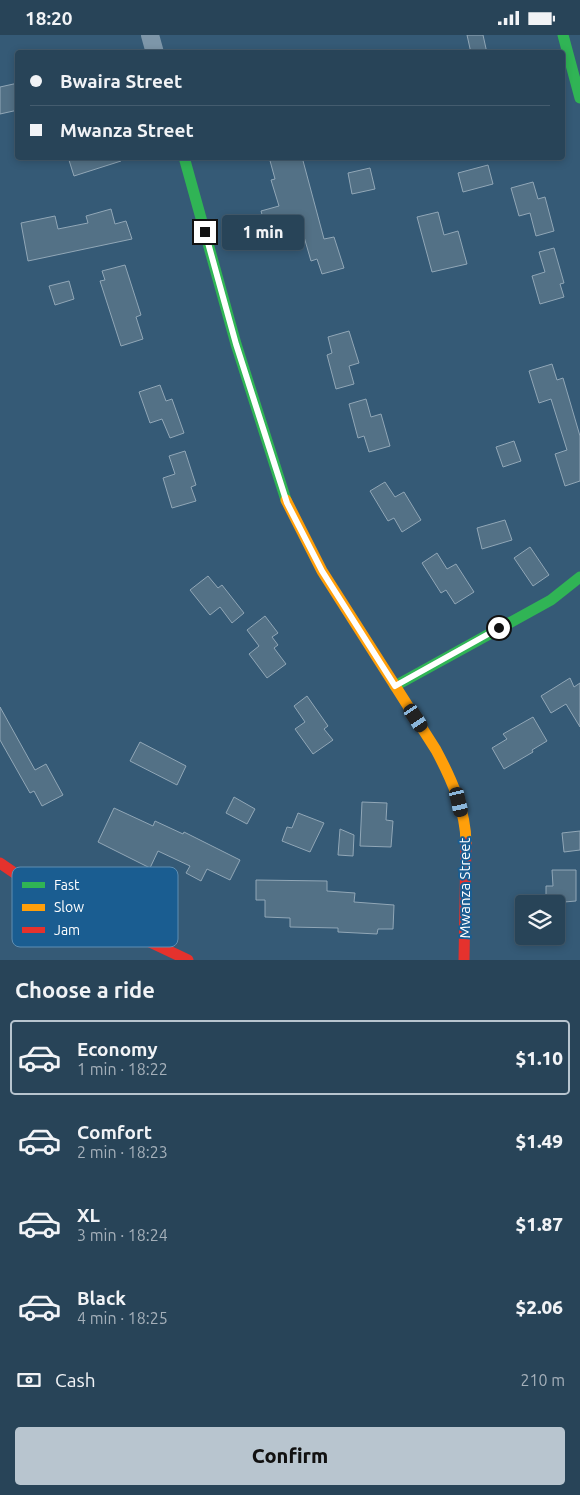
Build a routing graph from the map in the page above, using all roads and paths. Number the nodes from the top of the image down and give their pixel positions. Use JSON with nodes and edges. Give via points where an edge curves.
{"nodes":[{"id":1,"x":150,"y":35,"type":"edge"},
{"id":2,"x":563,"y":35,"type":"edge"},
{"id":3,"x":154,"y":50,"type":"edge"},
{"id":4,"x":580,"y":98,"type":"edge"},
{"id":5,"x":185,"y":160,"type":"edge"},
{"id":6,"x":580,"y":577,"type":"edge"},
{"id":7,"x":395,"y":686,"type":"junction"},
{"id":8,"x":0,"y":863,"type":"edge"},
{"id":9,"x":12,"y":871,"type":"edge"},
{"id":10,"x":161,"y":947,"type":"edge"},
{"id":11,"x":188,"y":960,"type":"edge"},
{"id":12,"x":464,"y":960,"type":"edge"}],
"edges":[{"from":1,"to":3,"type":"street"},
{"from":2,"to":4,"type":"street"},
{"from":5,"to":7,"type":"street","name":"Mwanza Street","via":[[236,344],[287,503],[322,571]]},
{"from":6,"to":7,"type":"street","via":[[551,599]]},
{"from":7,"to":12,"type":"street","name":"Mwanza Street","via":[[436,750],[459,802],[466,840]]},
{"from":8,"to":9,"type":"street"},
{"from":10,"to":11,"type":"street"}]}
